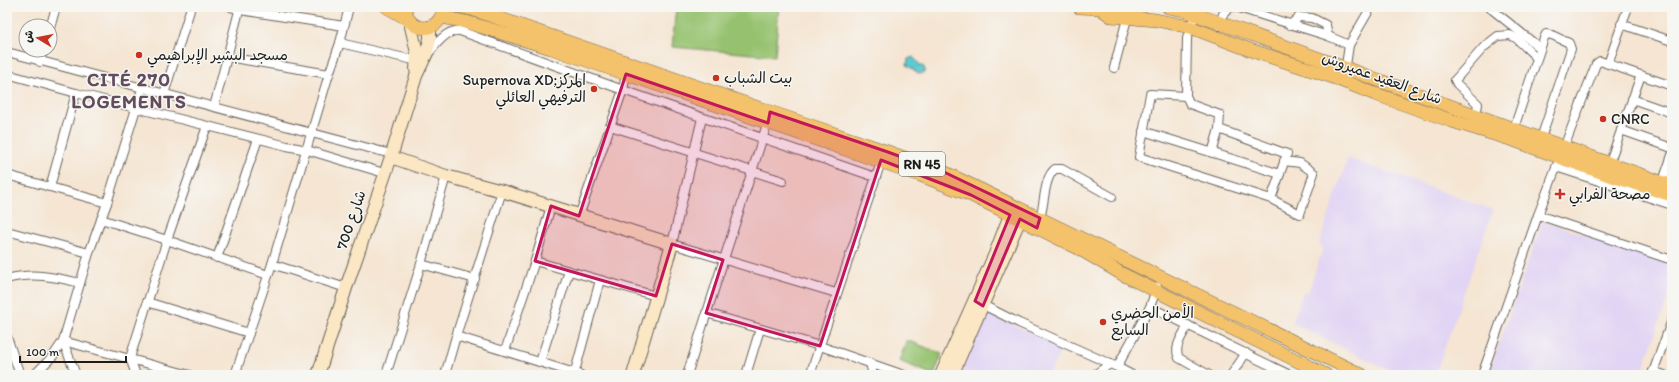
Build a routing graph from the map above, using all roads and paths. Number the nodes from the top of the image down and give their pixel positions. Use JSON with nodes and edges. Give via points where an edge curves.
{"nodes":[{"id":1,"x":56,"y":7,"type":"edge"},
{"id":2,"x":191,"y":7,"type":"edge"},
{"id":3,"x":231,"y":7,"type":"edge"},
{"id":4,"x":349,"y":7,"type":"edge"},
{"id":5,"x":387,"y":7,"type":"edge"},
{"id":6,"x":461,"y":7,"type":"edge"},
{"id":7,"x":1079,"y":7,"type":"edge"},
{"id":8,"x":1168,"y":7,"type":"edge"},
{"id":9,"x":1232,"y":7,"type":"edge"},
{"id":10,"x":1236,"y":7,"type":"edge"},
{"id":11,"x":1371,"y":7,"type":"edge"},
{"id":12,"x":1489,"y":7,"type":"edge"},
{"id":13,"x":1628,"y":7,"type":"edge"},
{"id":14,"x":240,"y":8,"type":"edge"},
{"id":15,"x":474,"y":8,"type":"edge"},
{"id":16,"x":1258,"y":10,"type":"edge"},
{"id":17,"x":442,"y":12,"type":"edge"},
{"id":18,"x":1129,"y":12,"type":"edge"},
{"id":19,"x":1195,"y":14,"type":"junction"},
{"id":20,"x":1221,"y":14,"type":"edge"},
{"id":21,"x":408,"y":16,"type":"edge"},
{"id":22,"x":53,"y":18,"type":"edge"},
{"id":23,"x":1621,"y":24,"type":"junction"},
{"id":24,"x":1290,"y":25,"type":"junction"},
{"id":25,"x":344,"y":26,"type":"junction"},
{"id":26,"x":430,"y":27,"type":"junction"},
{"id":27,"x":1190,"y":27,"type":"junction"},
{"id":28,"x":1328,"y":36,"type":"junction"},
{"id":29,"x":1217,"y":37,"type":"junction"},
{"id":30,"x":1672,"y":41,"type":"edge"},
{"id":31,"x":340,"y":43,"type":"junction"},
{"id":32,"x":1349,"y":45,"type":"junction"},
{"id":33,"x":1540,"y":48,"type":"junction"},
{"id":34,"x":7,"y":52,"type":"edge"},
{"id":35,"x":227,"y":57,"type":"junction"},
{"id":36,"x":1536,"y":57,"type":"junction"},
{"id":37,"x":41,"y":58,"type":"edge"},
{"id":38,"x":419,"y":61,"type":"junction"},
{"id":39,"x":40,"y":62,"type":"junction"},
{"id":40,"x":1608,"y":64,"type":"junction"},
{"id":41,"x":1114,"y":68,"type":"dead end"},
{"id":42,"x":7,"y":74,"type":"edge"},
{"id":43,"x":329,"y":74,"type":"junction"},
{"id":44,"x":626,"y":74,"type":"junction"},
{"id":45,"x":1344,"y":74,"type":"junction"},
{"id":46,"x":1641,"y":75,"type":"junction"},
{"id":47,"x":1379,"y":80,"type":"junction"},
{"id":48,"x":1672,"y":86,"type":"edge"},
{"id":49,"x":142,"y":89,"type":"junction"},
{"id":50,"x":623,"y":90,"type":"junction"},
{"id":51,"x":76,"y":93,"type":"junction"},
{"id":52,"x":164,"y":94,"type":"junction"},
{"id":53,"x":1375,"y":94,"type":"junction"},
{"id":54,"x":1186,"y":96,"type":"junction"},
{"id":55,"x":1632,"y":100,"type":"junction"},
{"id":56,"x":214,"y":107,"type":"junction"},
{"id":57,"x":136,"y":108,"type":"junction"},
{"id":58,"x":1672,"y":113,"type":"edge"},
{"id":59,"x":1476,"y":115,"type":"junction"},
{"id":60,"x":702,"y":118,"type":"junction"},
{"id":61,"x":769,"y":118,"type":"junction"},
{"id":62,"x":207,"y":126,"type":"junction"},
{"id":63,"x":610,"y":126,"type":"junction"},
{"id":64,"x":1514,"y":128,"type":"junction"},
{"id":65,"x":1219,"y":129,"type":"junction"},
{"id":66,"x":1621,"y":130,"type":"junction"},
{"id":67,"x":1143,"y":131,"type":"junction"},
{"id":68,"x":312,"y":132,"type":"junction"},
{"id":69,"x":763,"y":138,"type":"junction"},
{"id":70,"x":1541,"y":138,"type":"junction"},
{"id":71,"x":258,"y":139,"type":"junction"},
{"id":72,"x":1672,"y":148,"type":"edge"},
{"id":73,"x":307,"y":150,"type":"junction"},
{"id":74,"x":694,"y":152,"type":"junction"},
{"id":75,"x":1212,"y":153,"type":"junction"},
{"id":76,"x":883,"y":155,"type":"junction"},
{"id":77,"x":1672,"y":155,"type":"edge"},
{"id":78,"x":391,"y":156,"type":"junction"},
{"id":79,"x":1560,"y":156,"type":"junction"},
{"id":80,"x":1284,"y":160,"type":"junction"},
{"id":81,"x":1609,"y":164,"type":"junction"},
{"id":82,"x":752,"y":172,"type":"junction"},
{"id":83,"x":384,"y":174,"type":"junction"},
{"id":84,"x":1280,"y":174,"type":"junction"},
{"id":85,"x":7,"y":175,"type":"edge"},
{"id":86,"x":446,"y":176,"type":"junction"},
{"id":87,"x":875,"y":177,"type":"junction"},
{"id":88,"x":783,"y":181,"type":"dead end"},
{"id":89,"x":50,"y":187,"type":"junction"},
{"id":90,"x":1665,"y":187,"type":"edge"},
{"id":91,"x":502,"y":191,"type":"junction"},
{"id":92,"x":1672,"y":195,"type":"edge"},
{"id":93,"x":1112,"y":197,"type":"dead end"},
{"id":94,"x":1270,"y":199,"type":"junction"},
{"id":95,"x":106,"y":203,"type":"junction"},
{"id":96,"x":1672,"y":205,"type":"edge"},
{"id":97,"x":551,"y":206,"type":"junction"},
{"id":98,"x":1538,"y":215,"type":"junction"},
{"id":99,"x":579,"y":216,"type":"junction"},
{"id":100,"x":1015,"y":217,"type":"junction"},
{"id":101,"x":101,"y":219,"type":"junction"},
{"id":102,"x":1039,"y":223,"type":"junction"},
{"id":103,"x":7,"y":230,"type":"edge"},
{"id":104,"x":168,"y":240,"type":"junction"},
{"id":105,"x":672,"y":244,"type":"junction"},
{"id":106,"x":89,"y":253,"type":"junction"},
{"id":107,"x":217,"y":258,"type":"junction"},
{"id":108,"x":723,"y":260,"type":"junction"},
{"id":109,"x":1672,"y":260,"type":"edge"},
{"id":110,"x":535,"y":261,"type":"junction"},
{"id":111,"x":272,"y":264,"type":"junction"},
{"id":112,"x":421,"y":264,"type":"junction"},
{"id":113,"x":569,"y":271,"type":"junction"},
{"id":114,"x":268,"y":275,"type":"junction"},
{"id":115,"x":1163,"y":278,"type":"junction"},
{"id":116,"x":7,"y":279,"type":"edge"},
{"id":117,"x":475,"y":279,"type":"junction"},
{"id":118,"x":600,"y":280,"type":"junction"},
{"id":119,"x":80,"y":283,"type":"junction"},
{"id":120,"x":346,"y":288,"type":"junction"},
{"id":121,"x":1155,"y":291,"type":"junction"},
{"id":122,"x":836,"y":293,"type":"junction"},
{"id":123,"x":656,"y":296,"type":"junction"},
{"id":124,"x":1202,"y":298,"type":"junction"},
{"id":125,"x":147,"y":302,"type":"junction"},
{"id":126,"x":979,"y":303,"type":"junction"},
{"id":127,"x":1150,"y":307,"type":"junction"},
{"id":128,"x":1196,"y":312,"type":"junction"},
{"id":129,"x":706,"y":313,"type":"junction"},
{"id":130,"x":1672,"y":320,"type":"edge"},
{"id":131,"x":1188,"y":325,"type":"junction"},
{"id":132,"x":760,"y":329,"type":"junction"},
{"id":133,"x":249,"y":333,"type":"junction"},
{"id":134,"x":456,"y":336,"type":"junction"},
{"id":135,"x":7,"y":337,"type":"edge"},
{"id":136,"x":63,"y":341,"type":"junction"},
{"id":137,"x":820,"y":346,"type":"junction"},
{"id":138,"x":505,"y":351,"type":"junction"},
{"id":139,"x":1246,"y":353,"type":"junction"},
{"id":140,"x":130,"y":358,"type":"junction"},
{"id":141,"x":540,"y":362,"type":"junction"},
{"id":142,"x":870,"y":363,"type":"junction"},
{"id":143,"x":1114,"y":366,"type":"junction"},
{"id":144,"x":1653,"y":373,"type":"edge"},
{"id":145,"x":576,"y":374,"type":"edge"},
{"id":146,"x":20,"y":375,"type":"edge"},
{"id":147,"x":34,"y":375,"type":"edge"},
{"id":148,"x":76,"y":375,"type":"edge"},
{"id":149,"x":136,"y":375,"type":"edge"},
{"id":150,"x":190,"y":375,"type":"edge"},
{"id":151,"x":235,"y":375,"type":"edge"},
{"id":152,"x":318,"y":375,"type":"edge"},
{"id":153,"x":386,"y":375,"type":"edge"},
{"id":154,"x":445,"y":375,"type":"edge"},
{"id":155,"x":633,"y":375,"type":"edge"},
{"id":156,"x":687,"y":375,"type":"edge"},
{"id":157,"x":746,"y":375,"type":"edge"},
{"id":158,"x":810,"y":375,"type":"edge"},
{"id":159,"x":873,"y":375,"type":"edge"},
{"id":160,"x":904,"y":375,"type":"edge"},
{"id":161,"x":941,"y":375,"type":"edge"},
{"id":162,"x":952,"y":375,"type":"edge"},
{"id":163,"x":1094,"y":375,"type":"edge"},
{"id":164,"x":1132,"y":375,"type":"edge"},
{"id":165,"x":1209,"y":375,"type":"edge"},
{"id":166,"x":1230,"y":375,"type":"edge"},
{"id":167,"x":1290,"y":375,"type":"edge"},
{"id":168,"x":1326,"y":375,"type":"edge"},
{"id":169,"x":1362,"y":375,"type":"edge"},
{"id":170,"x":1482,"y":375,"type":"edge"},
{"id":171,"x":1664,"y":375,"type":"edge"}],
"edges":[{"from":1,"to":22,"type":"street"},
{"from":2,"to":52,"type":"street"},
{"from":3,"to":14,"type":"street"},
{"from":4,"to":25,"type":"street"},
{"from":5,"to":21,"type":"main road"},
{"from":6,"to":15,"type":"main road","number":"RN 45"},
{"from":7,"to":18,"type":"main road","name":"شارع العقيد عميروش","via":[[1100,8],[1111,16]]},
{"from":8,"to":19,"type":"main road","name":"شارع العقيد عميروش"},
{"from":9,"to":20,"type":"street"},
{"from":10,"to":16,"type":"street"},
{"from":11,"to":32,"type":"street"},
{"from":12,"to":33,"type":"street"},
{"from":13,"to":23,"type":"street"},
{"from":14,"to":25,"type":"street"},
{"from":14,"to":35,"type":"street"},
{"from":15,"to":61,"type":"main road","number":"RN 45"},
{"from":16,"to":24,"type":"street"},
{"from":17,"to":26,"type":"main road","via":[[438,22]]},
{"from":17,"to":44,"type":"main road","number":"RN 45"},
{"from":18,"to":27,"type":"main road","name":"شارع العقيد عميروش"},
{"from":18,"to":41,"type":"street"},
{"from":19,"to":20,"type":"main road","name":"شارع العقيد عميروش"},
{"from":19,"to":27,"type":"street"},
{"from":20,"to":29,"type":"street"},
{"from":20,"to":45,"type":"main road","name":"شارع العقيد عميروش"},
{"from":21,"to":26,"type":"main road","via":[[421,28]]},
{"from":21,"to":38,"type":"main road","name":"شارع 700"},
{"from":23,"to":30,"type":"street"},
{"from":23,"to":40,"type":"street"},
{"from":24,"to":28,"type":"street"},
{"from":24,"to":28,"type":"street","via":[[1299,17],[1312,18],[1326,25]]},
{"from":25,"to":31,"type":"street"},
{"from":26,"to":38,"type":"main road","via":[[429,45]]},
{"from":27,"to":29,"type":"main road","name":"شارع العقيد عميروش"},
{"from":27,"to":54,"type":"street","via":[[1187,38]]},
{"from":28,"to":32,"type":"street"},
{"from":29,"to":45,"type":"main road","name":"شارع العقيد عميروش","via":[[1253,51]]},
{"from":31,"to":38,"type":"street"},
{"from":31,"to":43,"type":"street"},
{"from":32,"to":45,"type":"street"},
{"from":33,"to":36,"type":"street"},
{"from":33,"to":70,"type":"street","via":[[1548,34],[1569,43],[1572,49]]},
{"from":34,"to":39,"type":"street"},
{"from":35,"to":43,"type":"street"},
{"from":35,"to":56,"type":"street"},
{"from":36,"to":59,"type":"street","via":[[1510,35],[1498,36],[1484,47],[1455,80],[1478,104]]},
{"from":36,"to":64,"type":"street"},
{"from":37,"to":39,"type":"street"},
{"from":38,"to":50,"type":"street","via":[[446,34],[456,30]]},
{"from":38,"to":78,"type":"main road","name":"شارع 700"},
{"from":39,"to":49,"type":"street"},
{"from":40,"to":46,"type":"street"},
{"from":40,"to":79,"type":"street","via":[[1600,61],[1596,64]]},
{"from":42,"to":51,"type":"street"},
{"from":43,"to":68,"type":"street"},
{"from":44,"to":50,"type":"street"},
{"from":44,"to":61,"type":"main road","number":"RN 45"},
{"from":45,"to":47,"type":"main road","name":"شارع العقيد عميروش"},
{"from":45,"to":53,"type":"main road","name":"شارع العقيد عميروش"},
{"from":46,"to":48,"type":"street"},
{"from":46,"to":55,"type":"street"},
{"from":47,"to":53,"type":"main road"},
{"from":47,"to":59,"type":"main road","name":"شارع العقيد عميروش"},
{"from":49,"to":52,"type":"street"},
{"from":49,"to":57,"type":"street"},
{"from":50,"to":60,"type":"street"},
{"from":50,"to":63,"type":"street"},
{"from":51,"to":57,"type":"street"},
{"from":51,"to":89,"type":"street"},
{"from":52,"to":56,"type":"street"},
{"from":53,"to":79,"type":"main road","name":"شارع العقيد عميروش"},
{"from":54,"to":65,"type":"street","via":[[1190,104],[1220,115]]},
{"from":54,"to":67,"type":"street","via":[[1150,94]]},
{"from":55,"to":58,"type":"street"},
{"from":55,"to":66,"type":"street"},
{"from":56,"to":68,"type":"street"},
{"from":57,"to":62,"type":"street"},
{"from":57,"to":95,"type":"street"},
{"from":59,"to":64,"type":"main road","name":"شارع العقيد عميروش"},
{"from":60,"to":69,"type":"street"},
{"from":60,"to":74,"type":"street"},
{"from":61,"to":69,"type":"street"},
{"from":61,"to":76,"type":"main road","number":"RN 45"},
{"from":62,"to":71,"type":"street"},
{"from":62,"to":104,"type":"street"},
{"from":63,"to":74,"type":"street"},
{"from":63,"to":99,"type":"street"},
{"from":64,"to":70,"type":"main road","name":"شارع العقيد عميروش"},
{"from":65,"to":75,"type":"street"},
{"from":65,"to":80,"type":"street","via":[[1287,154]]},
{"from":66,"to":72,"type":"street"},
{"from":66,"to":81,"type":"street"},
{"from":67,"to":75,"type":"street"},
{"from":67,"to":94,"type":"street","via":[[1139,157]]},
{"from":68,"to":73,"type":"street"},
{"from":68,"to":78,"type":"street"},
{"from":69,"to":82,"type":"street"},
{"from":69,"to":87,"type":"street"},
{"from":70,"to":79,"type":"main road","name":"شارع العقيد عميروش"},
{"from":71,"to":73,"type":"street"},
{"from":71,"to":107,"type":"street"},
{"from":73,"to":83,"type":"street"},
{"from":73,"to":111,"type":"street"},
{"from":74,"to":82,"type":"street"},
{"from":74,"to":105,"type":"street"},
{"from":75,"to":84,"type":"street"},
{"from":76,"to":87,"type":"street"},
{"from":76,"to":100,"type":"main road","number":"RN 45"},
{"from":76,"to":102,"type":"main road","number":"RN 45","via":[[946,173]]},
{"from":77,"to":90,"type":"street"},
{"from":78,"to":83,"type":"main road","name":"شارع 700"},
{"from":78,"to":86,"type":"main road"},
{"from":79,"to":81,"type":"main road","name":"شارع العقيد عميروش"},
{"from":79,"to":90,"type":"main road","name":"شارع العقيد عميروش"},
{"from":79,"to":96,"type":"street"},
{"from":79,"to":98,"type":"street"},
{"from":80,"to":84,"type":"street"},
{"from":80,"to":94,"type":"street","via":[[1300,163],[1314,173],[1300,214]]},
{"from":81,"to":90,"type":"main road","name":"شارع العقيد عميروش"},
{"from":82,"to":88,"type":"street"},
{"from":82,"to":108,"type":"street"},
{"from":83,"to":120,"type":"main road","name":"شارع 700"},
{"from":84,"to":94,"type":"street"},
{"from":85,"to":89,"type":"street"},
{"from":86,"to":91,"type":"main road"},
{"from":86,"to":112,"type":"street"},
{"from":87,"to":122,"type":"street"},
{"from":89,"to":95,"type":"street"},
{"from":90,"to":92,"type":"main road","name":"شارع العقيد عميروش"},
{"from":91,"to":97,"type":"main road"},
{"from":91,"to":117,"type":"street"},
{"from":93,"to":102,"type":"street","via":[[1062,169],[1055,169],[1047,181]]},
{"from":95,"to":101,"type":"street"},
{"from":97,"to":99,"type":"main road"},
{"from":97,"to":110,"type":"street"},
{"from":98,"to":109,"type":"street"},
{"from":98,"to":170,"type":"street"},
{"from":99,"to":105,"type":"main road"},
{"from":100,"to":102,"type":"main road","number":"RN 45"},
{"from":100,"to":126,"type":"main road"},
{"from":101,"to":104,"type":"street"},
{"from":101,"to":106,"type":"street"},
{"from":102,"to":115,"type":"main road","number":"RN 45"},
{"from":102,"to":121,"type":"main road","number":"RN 45","via":[[1122,274]]},
{"from":103,"to":106,"type":"street"},
{"from":104,"to":107,"type":"street"},
{"from":104,"to":125,"type":"street"},
{"from":105,"to":108,"type":"street"},
{"from":105,"to":123,"type":"main road"},
{"from":106,"to":119,"type":"street"},
{"from":107,"to":114,"type":"street"},
{"from":108,"to":122,"type":"street"},
{"from":108,"to":129,"type":"street"},
{"from":110,"to":113,"type":"street"},
{"from":110,"to":138,"type":"street"},
{"from":111,"to":114,"type":"street"},
{"from":111,"to":120,"type":"street"},
{"from":112,"to":117,"type":"street"},
{"from":112,"to":153,"type":"street"},
{"from":113,"to":118,"type":"street"},
{"from":113,"to":141,"type":"street"},
{"from":114,"to":133,"type":"street"},
{"from":115,"to":121,"type":"street"},
{"from":115,"to":124,"type":"main road","number":"RN 45"},
{"from":116,"to":119,"type":"street","via":[[49,276]]},
{"from":117,"to":134,"type":"street"},
{"from":118,"to":123,"type":"street"},
{"from":118,"to":145,"type":"street"},
{"from":119,"to":136,"type":"street"},
{"from":120,"to":152,"type":"main road","name":"شارع 700"},
{"from":121,"to":127,"type":"street"},
{"from":121,"to":128,"type":"main road","number":"RN 45"},
{"from":122,"to":137,"type":"street"},
{"from":123,"to":155,"type":"main road"},
{"from":124,"to":128,"type":"main road"},
{"from":124,"to":169,"type":"main road","number":"RN 45"},
{"from":125,"to":133,"type":"street"},
{"from":125,"to":140,"type":"street"},
{"from":126,"to":143,"type":"street"},
{"from":126,"to":161,"type":"main road"},
{"from":126,"to":162,"type":"main road"},
{"from":127,"to":131,"type":"street"},
{"from":127,"to":143,"type":"street"},
{"from":128,"to":168,"type":"main road","number":"RN 45"},
{"from":129,"to":132,"type":"street"},
{"from":129,"to":156,"type":"street"},
{"from":130,"to":144,"type":"street"},
{"from":131,"to":139,"type":"street"},
{"from":131,"to":165,"type":"street","via":[[1176,349],[1177,355]]},
{"from":132,"to":137,"type":"street"},
{"from":132,"to":157,"type":"street"},
{"from":133,"to":151,"type":"street"},
{"from":134,"to":138,"type":"street"},
{"from":134,"to":154,"type":"street"},
{"from":135,"to":146,"type":"street"},
{"from":136,"to":140,"type":"street"},
{"from":136,"to":147,"type":"street","via":[[53,356]]},
{"from":136,"to":148,"type":"street"},
{"from":137,"to":142,"type":"street"},
{"from":137,"to":158,"type":"street"},
{"from":138,"to":141,"type":"street"},
{"from":139,"to":166,"type":"street"},
{"from":139,"to":167,"type":"street"},
{"from":140,"to":149,"type":"street"},
{"from":140,"to":150,"type":"street"},
{"from":141,"to":145,"type":"street"},
{"from":142,"to":159,"type":"street"},
{"from":142,"to":160,"type":"street"},
{"from":143,"to":163,"type":"street"},
{"from":143,"to":164,"type":"street"},
{"from":144,"to":171,"type":"street"}]}
